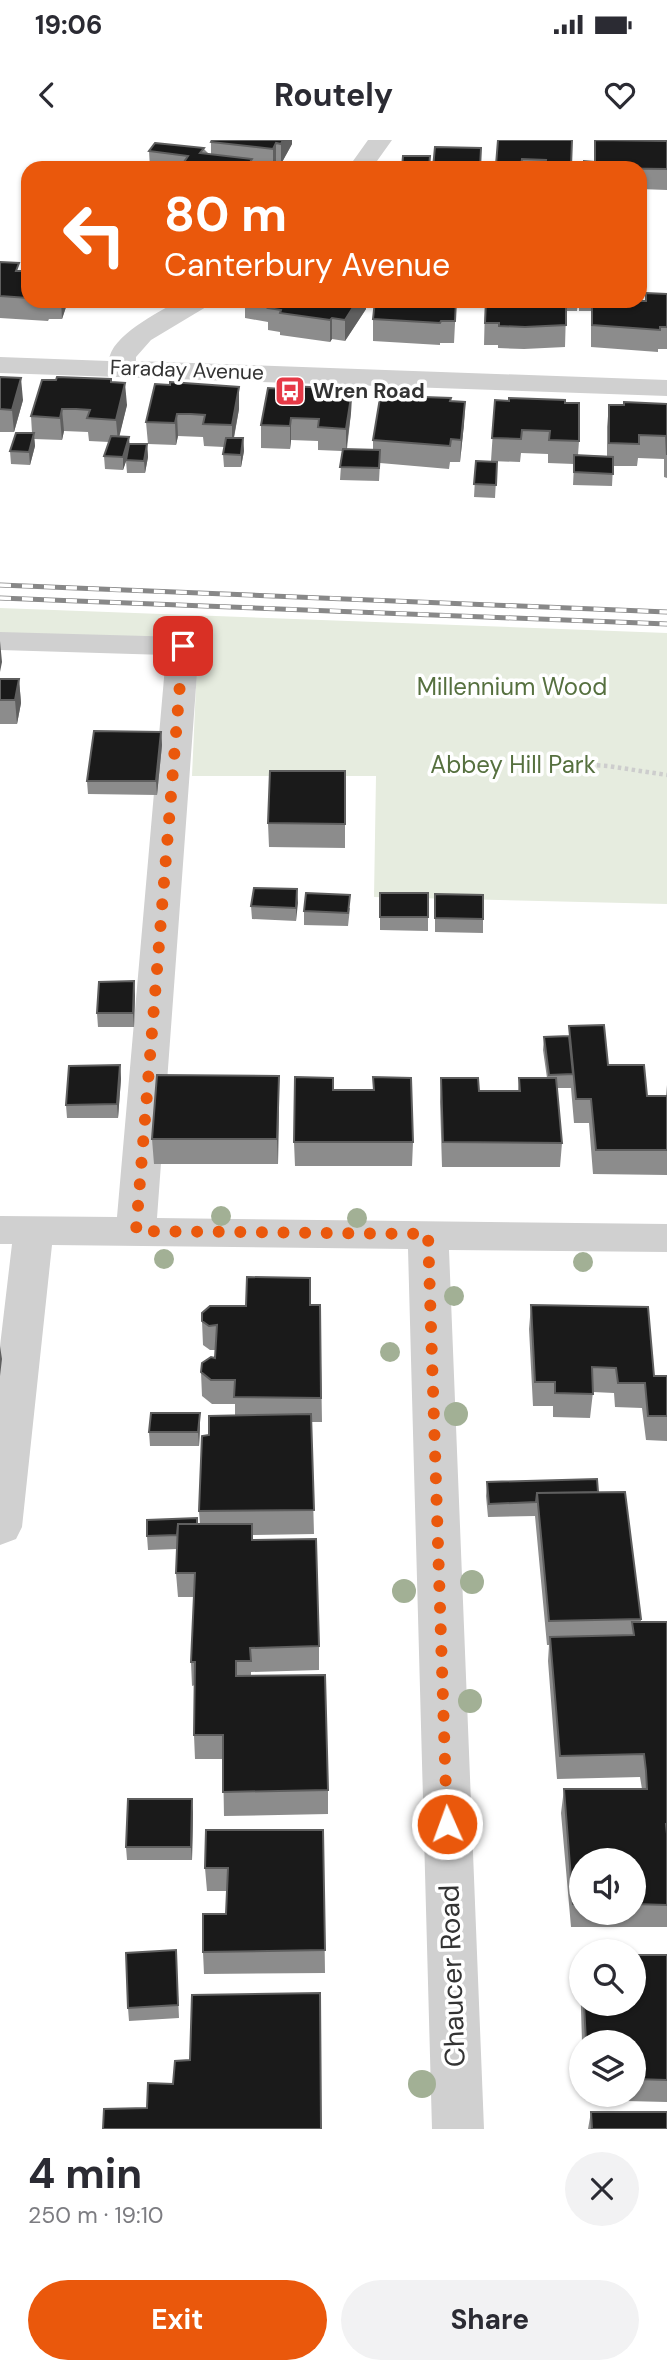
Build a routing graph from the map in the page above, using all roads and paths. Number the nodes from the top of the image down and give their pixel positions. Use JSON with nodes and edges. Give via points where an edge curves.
{"nodes":[{"id":1,"x":380,"y":140,"type":"edge"},
{"id":2,"x":365,"y":161,"type":"edge"},
{"id":3,"x":185,"y":308,"type":"edge"},
{"id":4,"x":0,"y":365,"type":"edge"},
{"id":5,"x":123,"y":368,"type":"junction"},
{"id":6,"x":667,"y":388,"type":"edge"},
{"id":7,"x":0,"y":641,"type":"edge"},
{"id":8,"x":562,"y":762,"type":"dead end"},
{"id":9,"x":667,"y":775,"type":"edge"},
{"id":10,"x":17,"y":1230,"type":"edge"},
{"id":11,"x":136,"y":1231,"type":"junction"},
{"id":12,"x":428,"y":1234,"type":"junction"},
{"id":13,"x":667,"y":1238,"type":"edge"},
{"id":14,"x":0,"y":1527,"type":"edge"},
{"id":15,"x":458,"y":2129,"type":"edge"}],
"edges":[{"from":1,"to":2,"type":"street"},
{"from":3,"to":5,"type":"street","via":[[141,334],[122,356]]},
{"from":4,"to":5,"type":"street","name":"Faraday Avenue"},
{"from":5,"to":6,"type":"street","name":"Faraday Avenue"},
{"from":7,"to":11,"type":"street","via":[[183,646]]},
{"from":8,"to":9,"type":"path"},
{"from":10,"to":11,"type":"street"},
{"from":10,"to":14,"type":"street"},
{"from":11,"to":12,"type":"street"},
{"from":12,"to":13,"type":"street"},
{"from":12,"to":15,"type":"street","name":"Chaucer Road"}]}
